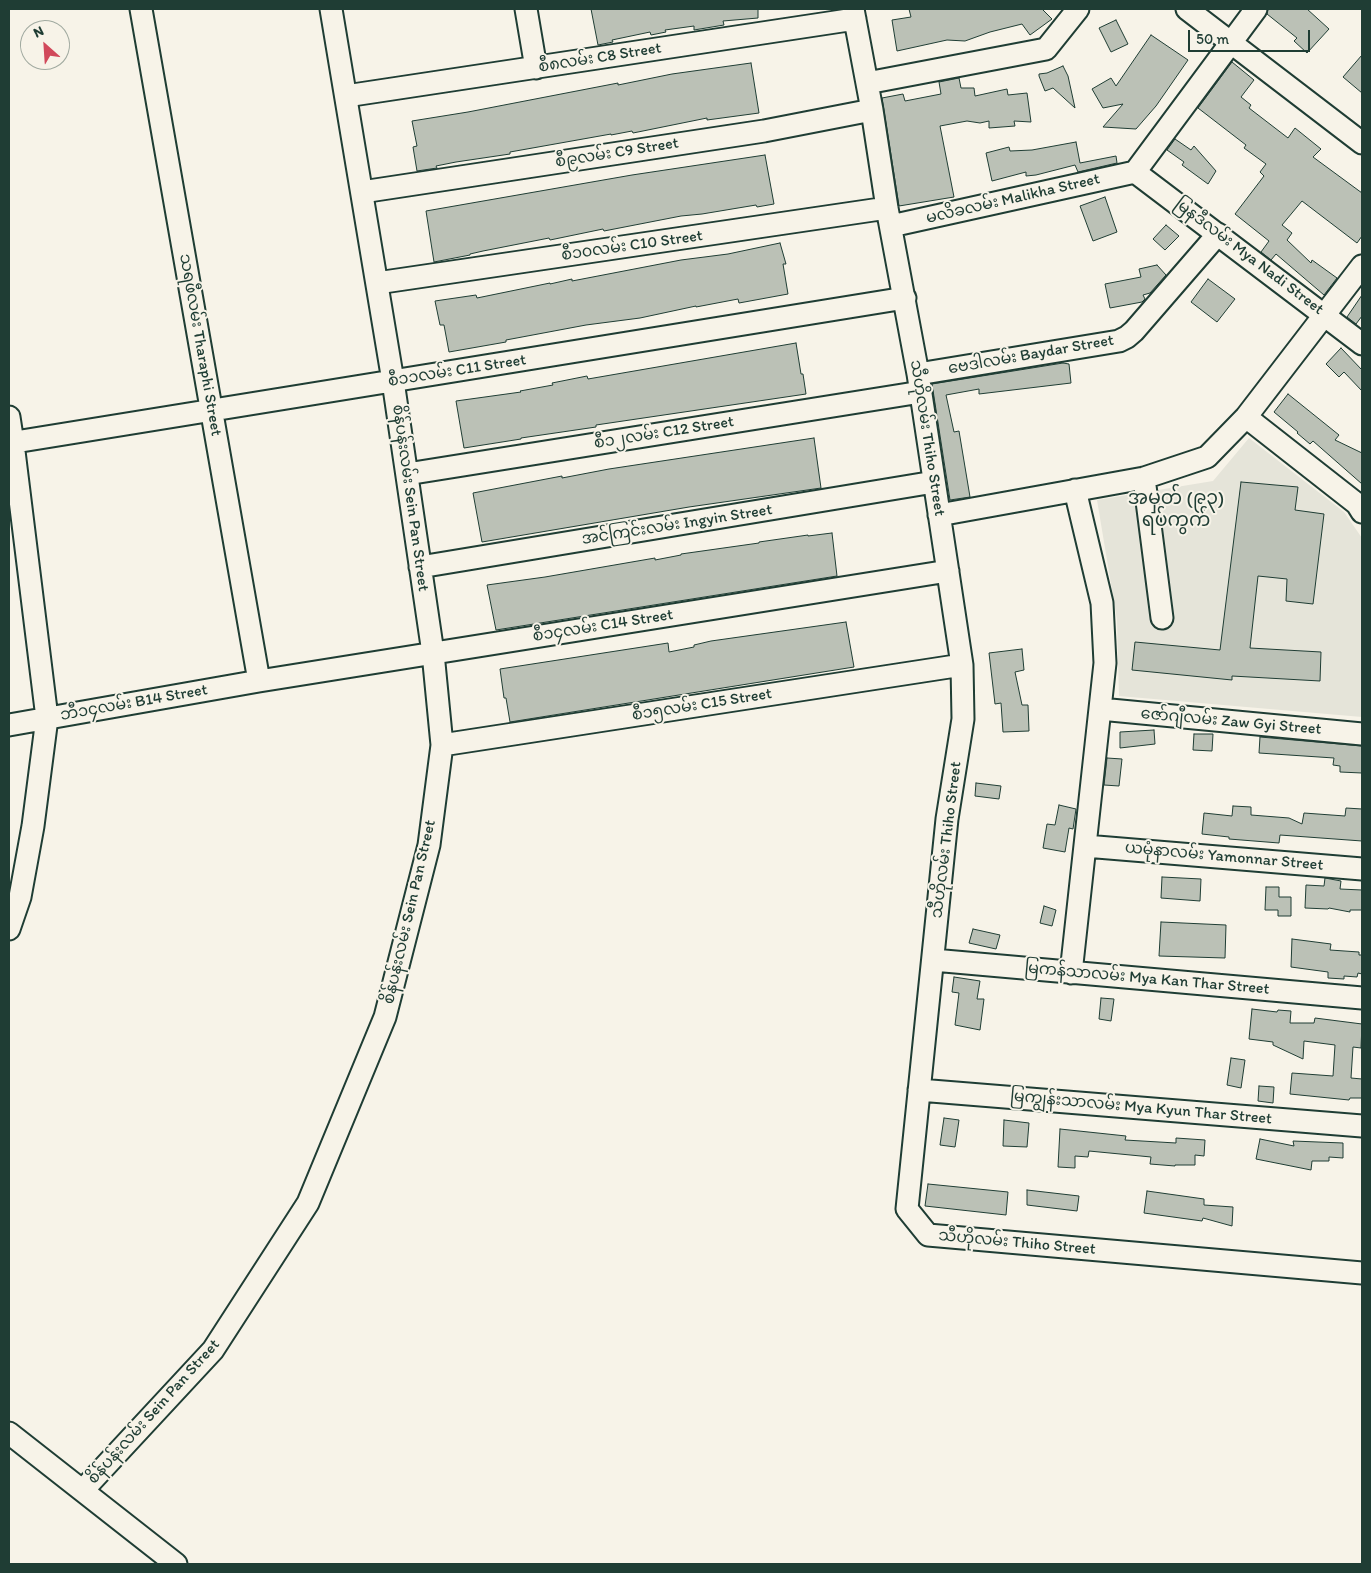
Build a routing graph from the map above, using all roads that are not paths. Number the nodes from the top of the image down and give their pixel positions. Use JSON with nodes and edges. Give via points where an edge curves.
{"nodes":[{"id":1,"x":141,"y":9,"type":"edge"},
{"id":2,"x":331,"y":9,"type":"edge"},
{"id":3,"x":526,"y":9,"type":"edge"},
{"id":4,"x":1078,"y":9,"type":"edge"},
{"id":5,"x":1187,"y":9,"type":"edge"},
{"id":6,"x":1256,"y":9,"type":"edge"},
{"id":7,"x":854,"y":14,"type":"edge"},
{"id":8,"x":1231,"y":42,"type":"junction"},
{"id":9,"x":536,"y":68,"type":"junction"},
{"id":10,"x":867,"y":83,"type":"junction"},
{"id":11,"x":346,"y":96,"type":"junction"},
{"id":12,"x":872,"y":110,"type":"junction"},
{"id":13,"x":1362,"y":143,"type":"edge"},
{"id":14,"x":1135,"y":172,"type":"junction"},
{"id":15,"x":362,"y":192,"type":"junction"},
{"id":16,"x":889,"y":217,"type":"junction"},
{"id":17,"x":1218,"y":234,"type":"junction"},
{"id":18,"x":1362,"y":266,"type":"edge"},
{"id":19,"x":377,"y":283,"type":"junction"},
{"id":20,"x":904,"y":298,"type":"junction"},
{"id":21,"x":1325,"y":314,"type":"junction"},
{"id":22,"x":1362,"y":344,"type":"edge"},
{"id":23,"x":393,"y":381,"type":"junction"},
{"id":24,"x":919,"y":383,"type":"junction"},
{"id":25,"x":212,"y":410,"type":"junction"},
{"id":26,"x":1246,"y":417,"type":"junction"},
{"id":27,"x":9,"y":418,"type":"edge"},
{"id":28,"x":11,"y":443,"type":"edge"},
{"id":29,"x":407,"y":474,"type":"junction"},
{"id":30,"x":1144,"y":478,"type":"junction"},
{"id":31,"x":934,"y":482,"type":"junction"},
{"id":32,"x":1075,"y":490,"type":"junction"},
{"id":33,"x":1362,"y":512,"type":"edge"},
{"id":34,"x":939,"y":515,"type":"junction"},
{"id":35,"x":420,"y":567,"type":"junction"},
{"id":36,"x":948,"y":571,"type":"junction"},
{"id":37,"x":1162,"y":618,"type":"dead end"},
{"id":38,"x":433,"y":653,"type":"junction"},
{"id":39,"x":962,"y":665,"type":"junction"},
{"id":40,"x":259,"y":681,"type":"junction"},
{"id":41,"x":1100,"y":709,"type":"junction"},
{"id":42,"x":47,"y":718,"type":"junction"},
{"id":43,"x":9,"y":725,"type":"edge"},
{"id":44,"x":1362,"y":734,"type":"edge"},
{"id":45,"x":442,"y":745,"type":"junction"},
{"id":46,"x":1085,"y":846,"type":"junction"},
{"id":47,"x":1362,"y":869,"type":"edge"},
{"id":48,"x":9,"y":929,"type":"edge"},
{"id":49,"x":933,"y":960,"type":"junction"},
{"id":50,"x":1071,"y":972,"type":"junction"},
{"id":51,"x":1362,"y":998,"type":"edge"},
{"id":52,"x":919,"y":1090,"type":"junction"},
{"id":53,"x":1362,"y":1126,"type":"edge"},
{"id":54,"x":1362,"y":1273,"type":"edge"},
{"id":55,"x":9,"y":1433,"type":"edge"},
{"id":56,"x":83,"y":1490,"type":"junction"},
{"id":57,"x":176,"y":1564,"type":"edge"}],
"edges":[{"from":1,"to":25,"type":"street","name":"သရဖီလမ်း Tharaphi Street"},
{"from":2,"to":11,"type":"street","name":"စိန်ပန်းလမ်း Sein Pan Street"},
{"from":3,"to":9,"type":"street"},
{"from":4,"to":10,"type":"street","via":[[1046,49]]},
{"from":5,"to":8,"type":"street"},
{"from":6,"to":8,"type":"street"},
{"from":7,"to":9,"type":"street","name":"စီ၈လမ်း C8 Street"},
{"from":7,"to":10,"type":"street","name":"သီဟိုလမ်း Thiho Street"},
{"from":8,"to":13,"type":"street"},
{"from":8,"to":14,"type":"street"},
{"from":9,"to":11,"type":"street","name":"စီ၈လမ်း C8 Street"},
{"from":10,"to":12,"type":"street","name":"သီဟိုလမ်း Thiho Street"},
{"from":11,"to":15,"type":"street","name":"စိန်ပန်းလမ်း Sein Pan Street"},
{"from":12,"to":15,"type":"street","name":"စီ၉လမ်း C9 Street","via":[[764,131]]},
{"from":12,"to":16,"type":"street","name":"သီဟိုလမ်း Thiho Street"},
{"from":14,"to":16,"type":"street","name":"မလိခလမ်း Malikha Street"},
{"from":14,"to":17,"type":"street","name":"မြနဒီလမ်း Mya Nadi Street"},
{"from":15,"to":19,"type":"street","name":"စိန်ပန်းလမ်း Sein Pan Street"},
{"from":16,"to":19,"type":"street","name":"စီ၁၀လမ်း C10 Street"},
{"from":16,"to":20,"type":"street","name":"သီဟိုလမ်း Thiho Street"},
{"from":17,"to":21,"type":"street","name":"မြနဒီလမ်း Mya Nadi Street"},
{"from":17,"to":24,"type":"street","name":"ဗေဒါလမ်း Baydar Street","via":[[1134,331],[1119,341]]},
{"from":18,"to":21,"type":"street"},
{"from":19,"to":23,"type":"street","name":"စိန်ပန်းလမ်း Sein Pan Street"},
{"from":20,"to":23,"type":"street","name":"စီ၁၁လမ်း C11 Street"},
{"from":20,"to":24,"type":"street","name":"သီဟိုလမ်း Thiho Street"},
{"from":21,"to":22,"type":"street","name":"မြနဒီလမ်း Mya Nadi Street"},
{"from":21,"to":26,"type":"street"},
{"from":23,"to":25,"type":"street","name":"စီ၁၁လမ်း C11 Street"},
{"from":23,"to":29,"type":"street","name":"စိန်ပန်းလမ်း Sein Pan Street"},
{"from":24,"to":29,"type":"street","name":"စီ၁၂လမ်း C12 Street"},
{"from":24,"to":31,"type":"street","name":"သီဟိုလမ်း Thiho Street"},
{"from":25,"to":28,"type":"street","name":"စီ၁၁လမ်း C11 Street"},
{"from":25,"to":40,"type":"street","name":"သရဖီလမ်း Tharaphi Street"},
{"from":26,"to":30,"type":"street","via":[[1207,457]]},
{"from":26,"to":33,"type":"street","via":[[1357,504]]},
{"from":27,"to":28,"type":"street"},
{"from":28,"to":42,"type":"street"},
{"from":29,"to":35,"type":"street","name":"စိန်ပန်းလမ်း Sein Pan Street"},
{"from":30,"to":32,"type":"street"},
{"from":30,"to":37,"type":"street"},
{"from":31,"to":34,"type":"street","name":"သီဟိုလမ်း Thiho Street"},
{"from":31,"to":35,"type":"street","name":"အင်ကြင်းလမ်း Ingyin Street"},
{"from":32,"to":34,"type":"street"},
{"from":32,"to":41,"type":"street","via":[[1102,603],[1105,662]]},
{"from":34,"to":36,"type":"street","name":"သီဟိုလမ်း Thiho Street"},
{"from":35,"to":38,"type":"street","name":"စိန်ပန်းလမ်း Sein Pan Street"},
{"from":36,"to":38,"type":"street","name":"စီ၁၄လမ်း C14 Street"},
{"from":36,"to":39,"type":"street","name":"သီဟိုလမ်း Thiho Street"},
{"from":38,"to":40,"type":"street","name":"စီ၁၄လမ်း C14 Street"},
{"from":38,"to":45,"type":"street","name":"စိန်ပန်းလမ်း Sein Pan Street"},
{"from":39,"to":45,"type":"street","name":"စီ၁၅လမ်း C15 Street"},
{"from":39,"to":49,"type":"street","name":"သီဟိုလမ်း Thiho Street","via":[[963,720],[947,819]]},
{"from":40,"to":42,"type":"street","name":"ဘီ၁၄လမ်း B14 Street"},
{"from":41,"to":44,"type":"street","name":"ဇော်ဂျီလမ်း Zaw Gyi Street"},
{"from":41,"to":46,"type":"street"},
{"from":42,"to":43,"type":"street","name":"ဘီ၁၄လမ်း B14 Street"},
{"from":42,"to":48,"type":"street","via":[[33,826],[20,897]]},
{"from":45,"to":56,"type":"street","name":"စိန်ပန်းလမ်း Sein Pan Street","via":[[429,844],[385,1017],[308,1202],[213,1350]]},
{"from":46,"to":47,"type":"street","name":"ယမုံနာလမ်း Yamonnar Street"},
{"from":46,"to":50,"type":"street"},
{"from":49,"to":50,"type":"street","name":"မြကန်သာလမ်း Mya Kan Thar Street"},
{"from":49,"to":52,"type":"street","name":"သီဟိုလမ်း Thiho Street"},
{"from":50,"to":51,"type":"street","name":"မြကန်သာလမ်း Mya Kan Thar Street"},
{"from":52,"to":53,"type":"street","name":"မြကျွန်းသာလမ်း Mya Kyun Thar Street"},
{"from":52,"to":54,"type":"street","name":"သီဟိုလမ်း Thiho Street","via":[[907,1209],[928,1235]]},
{"from":55,"to":56,"type":"street"},
{"from":56,"to":57,"type":"street"}]}
